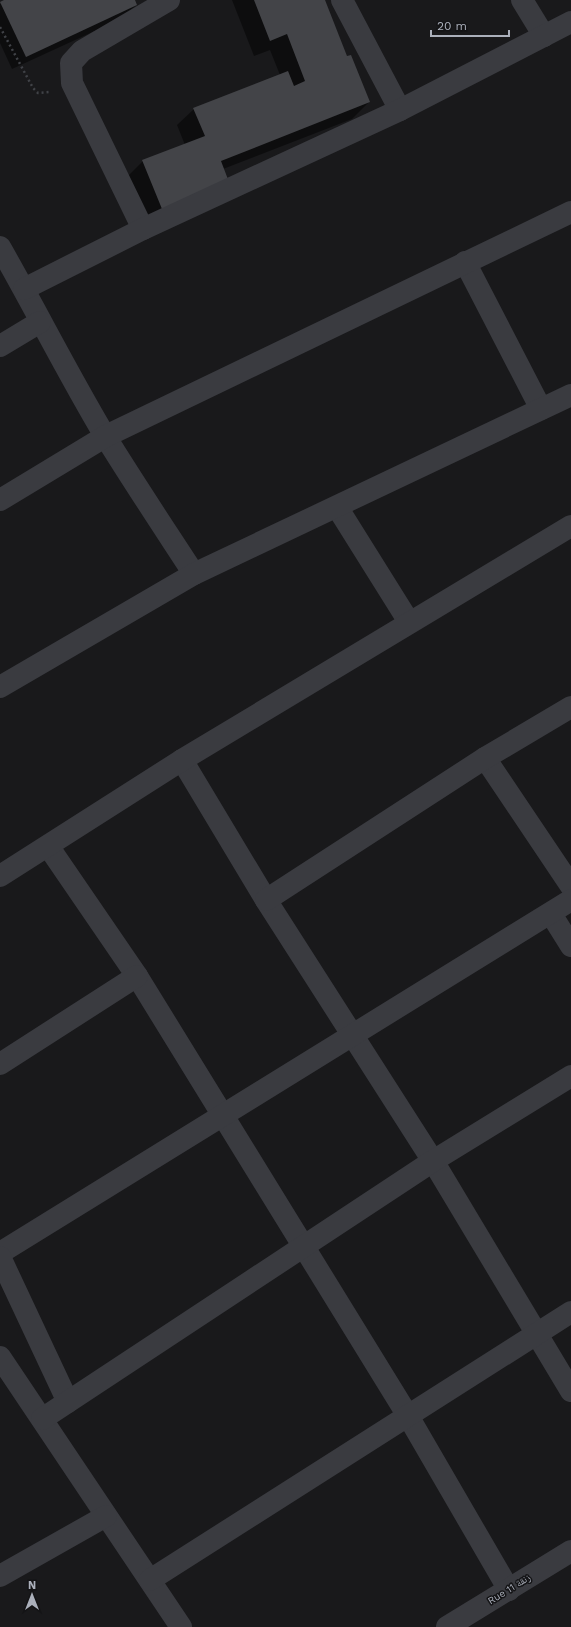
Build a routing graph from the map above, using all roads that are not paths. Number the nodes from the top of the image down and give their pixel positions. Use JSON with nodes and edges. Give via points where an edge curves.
{"nodes":[{"id":1,"x":168,"y":0,"type":"edge"},
{"id":2,"x":342,"y":0,"type":"edge"},
{"id":3,"x":522,"y":0,"type":"edge"},
{"id":4,"x":571,"y":22,"type":"edge"},
{"id":5,"x":544,"y":36,"type":"junction"},
{"id":6,"x":400,"y":110,"type":"junction"},
{"id":7,"x":571,"y":212,"type":"edge"},
{"id":8,"x":144,"y":229,"type":"junction"},
{"id":9,"x":0,"y":247,"type":"edge"},
{"id":10,"x":465,"y":262,"type":"junction"},
{"id":11,"x":24,"y":289,"type":"junction"},
{"id":12,"x":40,"y":322,"type":"junction"},
{"id":13,"x":0,"y":346,"type":"edge"},
{"id":14,"x":571,"y":395,"type":"edge"},
{"id":15,"x":541,"y":409,"type":"junction"},
{"id":16,"x":106,"y":436,"type":"junction"},
{"id":17,"x":0,"y":500,"type":"edge"},
{"id":18,"x":337,"y":507,"type":"junction"},
{"id":19,"x":571,"y":526,"type":"edge"},
{"id":20,"x":194,"y":574,"type":"junction"},
{"id":21,"x":409,"y":622,"type":"junction"},
{"id":22,"x":0,"y":687,"type":"edge"},
{"id":23,"x":571,"y":707,"type":"edge"},
{"id":24,"x":485,"y":758,"type":"junction"},
{"id":25,"x":182,"y":760,"type":"junction"},
{"id":26,"x":48,"y":846,"type":"junction"},
{"id":27,"x":0,"y":876,"type":"edge"},
{"id":28,"x":571,"y":886,"type":"edge"},
{"id":29,"x":266,"y":900,"type":"junction"},
{"id":30,"x":571,"y":900,"type":"edge"},
{"id":31,"x":551,"y":914,"type":"junction"},
{"id":32,"x":571,"y":946,"type":"edge"},
{"id":33,"x":137,"y":976,"type":"junction"},
{"id":34,"x":352,"y":1034,"type":"junction"},
{"id":35,"x":0,"y":1064,"type":"edge"},
{"id":36,"x":571,"y":1076,"type":"edge"},
{"id":37,"x":223,"y":1116,"type":"junction"},
{"id":38,"x":433,"y":1161,"type":"junction"},
{"id":39,"x":304,"y":1247,"type":"junction"},
{"id":40,"x":0,"y":1253,"type":"edge"},
{"id":41,"x":0,"y":1257,"type":"edge"},
{"id":42,"x":571,"y":1312,"type":"edge"},
{"id":43,"x":536,"y":1334,"type":"junction"},
{"id":44,"x":0,"y":1357,"type":"edge"},
{"id":45,"x":571,"y":1391,"type":"edge"},
{"id":46,"x":68,"y":1402,"type":"junction"},
{"id":47,"x":408,"y":1416,"type":"junction"},
{"id":48,"x":42,"y":1419,"type":"junction"},
{"id":49,"x":106,"y":1516,"type":"junction"},
{"id":50,"x":571,"y":1551,"type":"edge"},
{"id":51,"x":0,"y":1576,"type":"edge"},
{"id":52,"x":150,"y":1580,"type":"junction"},
{"id":53,"x":509,"y":1590,"type":"junction"},
{"id":54,"x":181,"y":1627,"type":"edge"},
{"id":55,"x":447,"y":1627,"type":"edge"}],
"edges":[{"from":1,"to":8,"type":"street","via":[[82,51],[71,63],[72,83]]},
{"from":2,"to":6,"type":"street"},
{"from":3,"to":5,"type":"street"},
{"from":4,"to":5,"type":"street"},
{"from":5,"to":6,"type":"street"},
{"from":6,"to":8,"type":"street"},
{"from":7,"to":10,"type":"street"},
{"from":8,"to":11,"type":"street"},
{"from":9,"to":11,"type":"street"},
{"from":10,"to":15,"type":"street"},
{"from":10,"to":16,"type":"street"},
{"from":11,"to":12,"type":"street"},
{"from":12,"to":13,"type":"street"},
{"from":12,"to":16,"type":"street"},
{"from":14,"to":15,"type":"street"},
{"from":15,"to":18,"type":"street"},
{"from":16,"to":17,"type":"street"},
{"from":16,"to":20,"type":"street"},
{"from":18,"to":20,"type":"street"},
{"from":18,"to":21,"type":"street"},
{"from":19,"to":21,"type":"street"},
{"from":20,"to":22,"type":"street"},
{"from":21,"to":25,"type":"street"},
{"from":23,"to":24,"type":"street"},
{"from":24,"to":28,"type":"street"},
{"from":24,"to":29,"type":"street"},
{"from":25,"to":26,"type":"street"},
{"from":25,"to":29,"type":"street"},
{"from":26,"to":27,"type":"street"},
{"from":26,"to":33,"type":"street"},
{"from":29,"to":34,"type":"street"},
{"from":30,"to":31,"type":"street"},
{"from":31,"to":32,"type":"street"},
{"from":31,"to":34,"type":"street"},
{"from":33,"to":35,"type":"street"},
{"from":33,"to":37,"type":"street"},
{"from":34,"to":37,"type":"street"},
{"from":34,"to":38,"type":"street"},
{"from":36,"to":38,"type":"street"},
{"from":37,"to":39,"type":"street"},
{"from":37,"to":40,"type":"street"},
{"from":38,"to":39,"type":"street"},
{"from":38,"to":43,"type":"street"},
{"from":39,"to":46,"type":"street"},
{"from":39,"to":47,"type":"street"},
{"from":41,"to":46,"type":"street"},
{"from":42,"to":43,"type":"street"},
{"from":43,"to":45,"type":"street"},
{"from":43,"to":47,"type":"street"},
{"from":44,"to":48,"type":"street"},
{"from":46,"to":48,"type":"street"},
{"from":47,"to":52,"type":"street"},
{"from":47,"to":53,"type":"street"},
{"from":48,"to":49,"type":"street"},
{"from":49,"to":51,"type":"street"},
{"from":49,"to":52,"type":"street"},
{"from":50,"to":53,"type":"street","name":"Rue 11 زنقة"},
{"from":52,"to":54,"type":"street"},
{"from":53,"to":55,"type":"street","name":"Rue 11 زنقة"}]}
